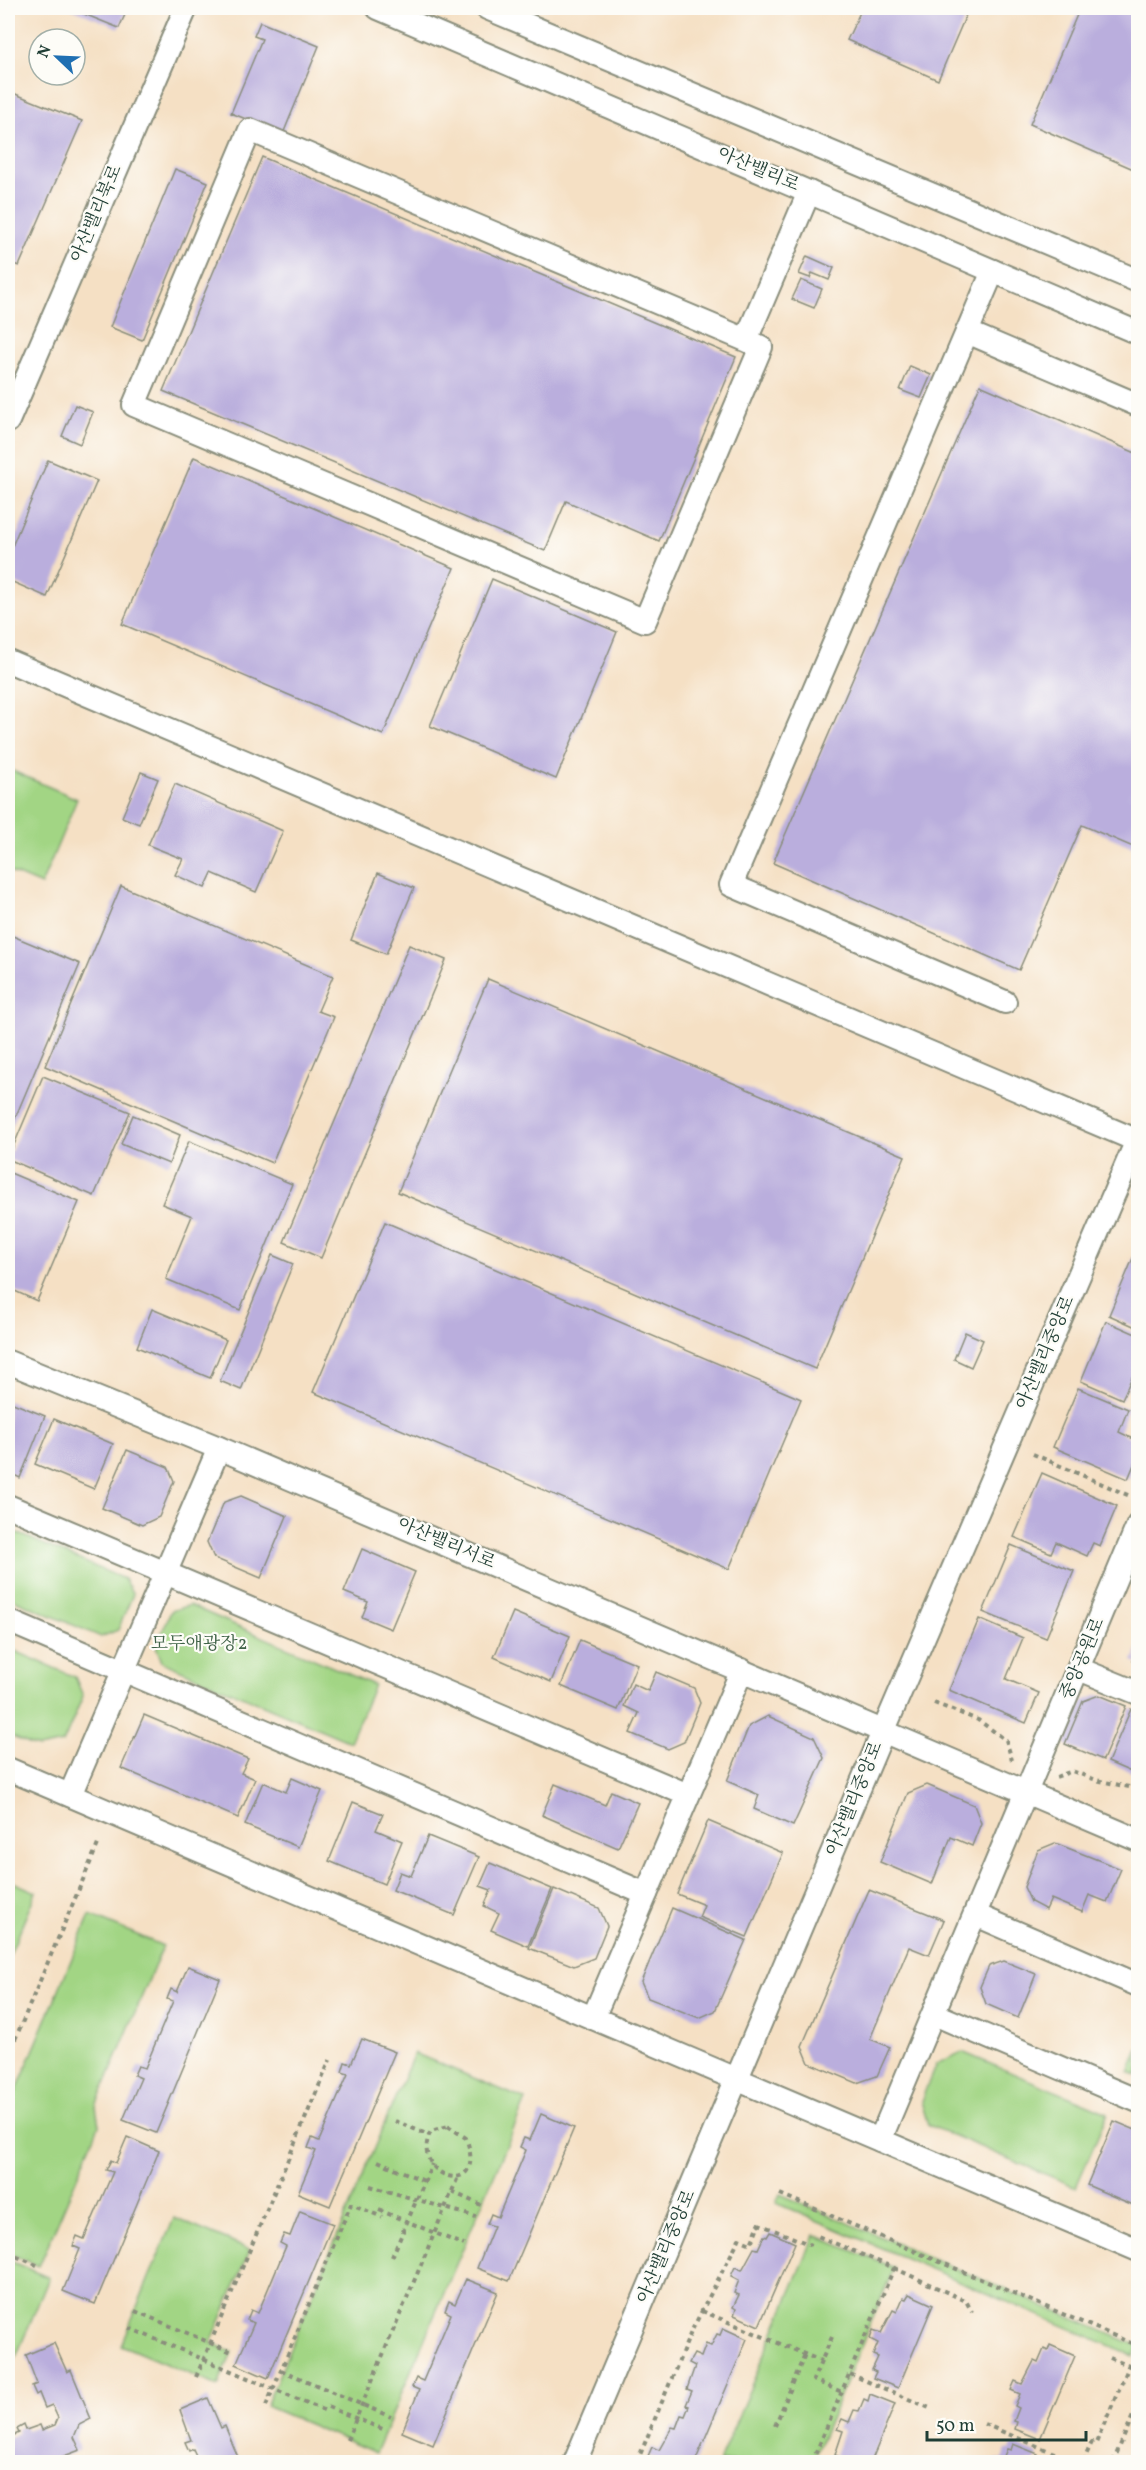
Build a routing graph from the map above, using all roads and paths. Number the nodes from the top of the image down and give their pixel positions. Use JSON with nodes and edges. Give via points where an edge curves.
{"nodes":[{"id":1,"x":186,"y":8,"type":"edge"},
{"id":2,"x":378,"y":8,"type":"edge"},
{"id":3,"x":487,"y":8,"type":"edge"},
{"id":4,"x":809,"y":192,"type":"junction"},
{"id":5,"x":993,"y":271,"type":"junction"},
{"id":6,"x":1138,"y":281,"type":"edge"},
{"id":7,"x":967,"y":332,"type":"junction"},
{"id":8,"x":1138,"y":333,"type":"edge"},
{"id":9,"x":746,"y":340,"type":"junction"},
{"id":10,"x":1138,"y":405,"type":"edge"},
{"id":11,"x":8,"y":421,"type":"edge"},
{"id":12,"x":8,"y":661,"type":"edge"},
{"id":13,"x":1005,"y":1002,"type":"dead end"},
{"id":14,"x":1138,"y":1140,"type":"edge"},
{"id":15,"x":8,"y":1362,"type":"edge"},
{"id":16,"x":219,"y":1448,"type":"junction"},
{"id":17,"x":1033,"y":1454,"type":"dead end"},
{"id":18,"x":1130,"y":1496,"type":"dead end"},
{"id":19,"x":8,"y":1506,"type":"edge"},
{"id":20,"x":1138,"y":1525,"type":"edge"},
{"id":21,"x":166,"y":1573,"type":"junction"},
{"id":22,"x":8,"y":1621,"type":"edge"},
{"id":23,"x":1079,"y":1669,"type":"junction"},
{"id":24,"x":123,"y":1670,"type":"junction"},
{"id":25,"x":742,"y":1670,"type":"junction"},
{"id":26,"x":1138,"y":1693,"type":"edge"},
{"id":27,"x":934,"y":1703,"type":"dead end"},
{"id":28,"x":883,"y":1732,"type":"junction"},
{"id":29,"x":1012,"y":1760,"type":"dead end"},
{"id":30,"x":8,"y":1769,"type":"edge"},
{"id":31,"x":1053,"y":1779,"type":"dead end"},
{"id":32,"x":1138,"y":1789,"type":"edge"},
{"id":33,"x":1027,"y":1793,"type":"junction"},
{"id":34,"x":70,"y":1795,"type":"junction"},
{"id":35,"x":688,"y":1795,"type":"junction"},
{"id":36,"x":1138,"y":1840,"type":"edge"},
{"id":37,"x":99,"y":1842,"type":"dead end"},
{"id":38,"x":646,"y":1894,"type":"junction"},
{"id":39,"x":976,"y":1915,"type":"junction"},
{"id":40,"x":1138,"y":1985,"type":"edge"},
{"id":41,"x":934,"y":2014,"type":"junction"},
{"id":42,"x":593,"y":2018,"type":"junction"},
{"id":43,"x":8,"y":2056,"type":"edge"},
{"id":44,"x":330,"y":2060,"type":"dead end"},
{"id":45,"x":738,"y":2080,"type":"junction"},
{"id":46,"x":1138,"y":2101,"type":"edge"},
{"id":47,"x":395,"y":2121,"type":"dead end"},
{"id":48,"x":429,"y":2135,"type":"junction"},
{"id":49,"x":880,"y":2140,"type":"junction"},
{"id":50,"x":378,"y":2161,"type":"dead end"},
{"id":51,"x":432,"y":2163,"type":"junction"},
{"id":52,"x":458,"y":2177,"type":"junction"},
{"id":53,"x":424,"y":2181,"type":"junction"},
{"id":54,"x":370,"y":2186,"type":"dead end"},
{"id":55,"x":452,"y":2192,"type":"junction"},
{"id":56,"x":780,"y":2194,"type":"dead end"},
{"id":57,"x":416,"y":2201,"type":"junction"},
{"id":58,"x":481,"y":2205,"type":"dead end"},
{"id":59,"x":379,"y":2210,"type":"dead end"},
{"id":60,"x":444,"y":2210,"type":"junction"},
{"id":61,"x":382,"y":2217,"type":"dead end"},
{"id":62,"x":476,"y":2217,"type":"dead end"},
{"id":63,"x":407,"y":2222,"type":"junction"},
{"id":64,"x":434,"y":2233,"type":"junction"},
{"id":65,"x":815,"y":2235,"type":"dead end"},
{"id":66,"x":464,"y":2245,"type":"dead end"},
{"id":67,"x":811,"y":2245,"type":"dead end"},
{"id":68,"x":1138,"y":2250,"type":"edge"},
{"id":69,"x":8,"y":2253,"type":"edge"},
{"id":70,"x":392,"y":2257,"type":"dead end"},
{"id":71,"x":39,"y":2266,"type":"dead end"},
{"id":72,"x":894,"y":2268,"type":"junction"},
{"id":73,"x":135,"y":2311,"type":"dead end"},
{"id":74,"x":702,"y":2311,"type":"junction"},
{"id":75,"x":972,"y":2312,"type":"dead end"},
{"id":76,"x":129,"y":2328,"type":"dead end"},
{"id":77,"x":832,"y":2337,"type":"dead end"},
{"id":78,"x":211,"y":2343,"type":"junction"},
{"id":79,"x":1138,"y":2346,"type":"edge"},
{"id":80,"x":232,"y":2352,"type":"dead end"},
{"id":81,"x":805,"y":2354,"type":"junction"},
{"id":82,"x":1110,"y":2358,"type":"dead end"},
{"id":83,"x":204,"y":2359,"type":"junction"},
{"id":84,"x":821,"y":2361,"type":"junction"},
{"id":85,"x":281,"y":2370,"type":"junction"},
{"id":86,"x":850,"y":2374,"type":"junction"},
{"id":87,"x":196,"y":2377,"type":"dead end"},
{"id":88,"x":274,"y":2389,"type":"junction"},
{"id":89,"x":842,"y":2392,"type":"junction"},
{"id":90,"x":362,"y":2404,"type":"junction"},
{"id":91,"x":1138,"y":2404,"type":"edge"},
{"id":92,"x":266,"y":2406,"type":"dead end"},
{"id":93,"x":932,"y":2409,"type":"dead end"},
{"id":94,"x":391,"y":2417,"type":"dead end"},
{"id":95,"x":356,"y":2418,"type":"junction"},
{"id":96,"x":984,"y":2424,"type":"dead end"},
{"id":97,"x":775,"y":2426,"type":"dead end"},
{"id":98,"x":385,"y":2430,"type":"dead end"},
{"id":99,"x":347,"y":2440,"type":"dead end"},
{"id":100,"x":575,"y":2463,"type":"edge"},
{"id":101,"x":637,"y":2463,"type":"edge"},
{"id":102,"x":812,"y":2463,"type":"edge"},
{"id":103,"x":1076,"y":2463,"type":"edge"},
{"id":104,"x":1083,"y":2463,"type":"edge"},
{"id":105,"x":1113,"y":2463,"type":"edge"}],
"edges":[{"from":1,"to":11,"type":"street","name":"아산밸리북로"},
{"from":2,"to":4,"type":"street","name":"아산밸리로"},
{"from":3,"to":6,"type":"street"},
{"from":4,"to":5,"type":"street","name":"아산밸리로"},
{"from":4,"to":9,"type":"street"},
{"from":5,"to":7,"type":"street"},
{"from":5,"to":8,"type":"street","name":"아산밸리로"},
{"from":7,"to":10,"type":"street"},
{"from":7,"to":13,"type":"street","via":[[731,885]]},
{"from":9,"to":9,"type":"street","via":[[761,346],[645,621],[134,405],[250,130]]},
{"from":12,"to":14,"type":"street"},
{"from":14,"to":28,"type":"street","name":"아산밸리중앙로"},
{"from":15,"to":16,"type":"street","name":"아산밸리서로"},
{"from":16,"to":21,"type":"street"},
{"from":16,"to":25,"type":"street","name":"아산밸리서로"},
{"from":17,"to":18,"type":"path"},
{"from":19,"to":21,"type":"street"},
{"from":20,"to":23,"type":"street","name":"중앙공원로"},
{"from":21,"to":24,"type":"street"},
{"from":21,"to":35,"type":"street"},
{"from":22,"to":24,"type":"street"},
{"from":23,"to":26,"type":"street"},
{"from":23,"to":33,"type":"street","name":"중앙공원로"},
{"from":24,"to":34,"type":"street"},
{"from":24,"to":38,"type":"street"},
{"from":25,"to":28,"type":"street","name":"아산밸리서로"},
{"from":25,"to":35,"type":"street"},
{"from":27,"to":29,"type":"path","via":[[978,1720],[1006,1740]]},
{"from":28,"to":33,"type":"street"},
{"from":28,"to":45,"type":"street","name":"아산밸리중앙로"},
{"from":30,"to":34,"type":"street"},
{"from":31,"to":32,"type":"path","via":[[1072,1771]]},
{"from":33,"to":36,"type":"street"},
{"from":33,"to":39,"type":"street","name":"중앙공원로"},
{"from":34,"to":42,"type":"street"},
{"from":35,"to":38,"type":"street"},
{"from":37,"to":43,"type":"path"},
{"from":38,"to":42,"type":"street"},
{"from":39,"to":40,"type":"street"},
{"from":39,"to":41,"type":"street","name":"중앙공원로"},
{"from":41,"to":46,"type":"street"},
{"from":41,"to":49,"type":"street","name":"중앙공원로"},
{"from":42,"to":45,"type":"street"},
{"from":44,"to":78,"type":"path"},
{"from":45,"to":49,"type":"street"},
{"from":45,"to":100,"type":"street","name":"아산밸리중앙로"},
{"from":47,"to":48,"type":"path"},
{"from":48,"to":51,"type":"path","via":[[425,2152]]},
{"from":48,"to":52,"type":"path","via":[[448,2126],[466,2138],[472,2160],[469,2170]]},
{"from":49,"to":68,"type":"street"},
{"from":50,"to":53,"type":"path"},
{"from":51,"to":52,"type":"path","via":[[440,2174]]},
{"from":51,"to":53,"type":"path"},
{"from":52,"to":55,"type":"path"},
{"from":53,"to":57,"type":"path"},
{"from":54,"to":57,"type":"path"},
{"from":55,"to":58,"type":"path"},
{"from":55,"to":60,"type":"path"},
{"from":56,"to":79,"type":"path"},
{"from":57,"to":60,"type":"path"},
{"from":57,"to":63,"type":"path"},
{"from":59,"to":63,"type":"path"},
{"from":60,"to":62,"type":"path"},
{"from":60,"to":64,"type":"path"},
{"from":61,"to":85,"type":"path","via":[[351,2204]]},
{"from":63,"to":64,"type":"path"},
{"from":63,"to":70,"type":"path"},
{"from":64,"to":66,"type":"path"},
{"from":64,"to":90,"type":"path"},
{"from":65,"to":72,"type":"path"},
{"from":67,"to":74,"type":"path","via":[[759,2224],[751,2244],[739,2239]]},
{"from":69,"to":71,"type":"path"},
{"from":72,"to":75,"type":"path","via":[[966,2301]]},
{"from":72,"to":86,"type":"path"},
{"from":73,"to":78,"type":"path"},
{"from":74,"to":81,"type":"path"},
{"from":74,"to":101,"type":"path"},
{"from":76,"to":83,"type":"path"},
{"from":77,"to":84,"type":"path"},
{"from":78,"to":80,"type":"path"},
{"from":78,"to":83,"type":"path"},
{"from":81,"to":84,"type":"path"},
{"from":81,"to":97,"type":"path"},
{"from":82,"to":104,"type":"path","via":[[1129,2366],[1096,2444],[1092,2442]]},
{"from":83,"to":87,"type":"path"},
{"from":83,"to":88,"type":"path"},
{"from":84,"to":89,"type":"path","via":[[813,2380]]},
{"from":85,"to":88,"type":"path"},
{"from":85,"to":90,"type":"path"},
{"from":86,"to":89,"type":"path"},
{"from":86,"to":93,"type":"path"},
{"from":88,"to":92,"type":"path"},
{"from":88,"to":95,"type":"path"},
{"from":89,"to":102,"type":"path"},
{"from":90,"to":94,"type":"path"},
{"from":90,"to":95,"type":"path"},
{"from":91,"to":105,"type":"path"},
{"from":95,"to":98,"type":"path"},
{"from":95,"to":99,"type":"path"},
{"from":96,"to":103,"type":"path"}]}
